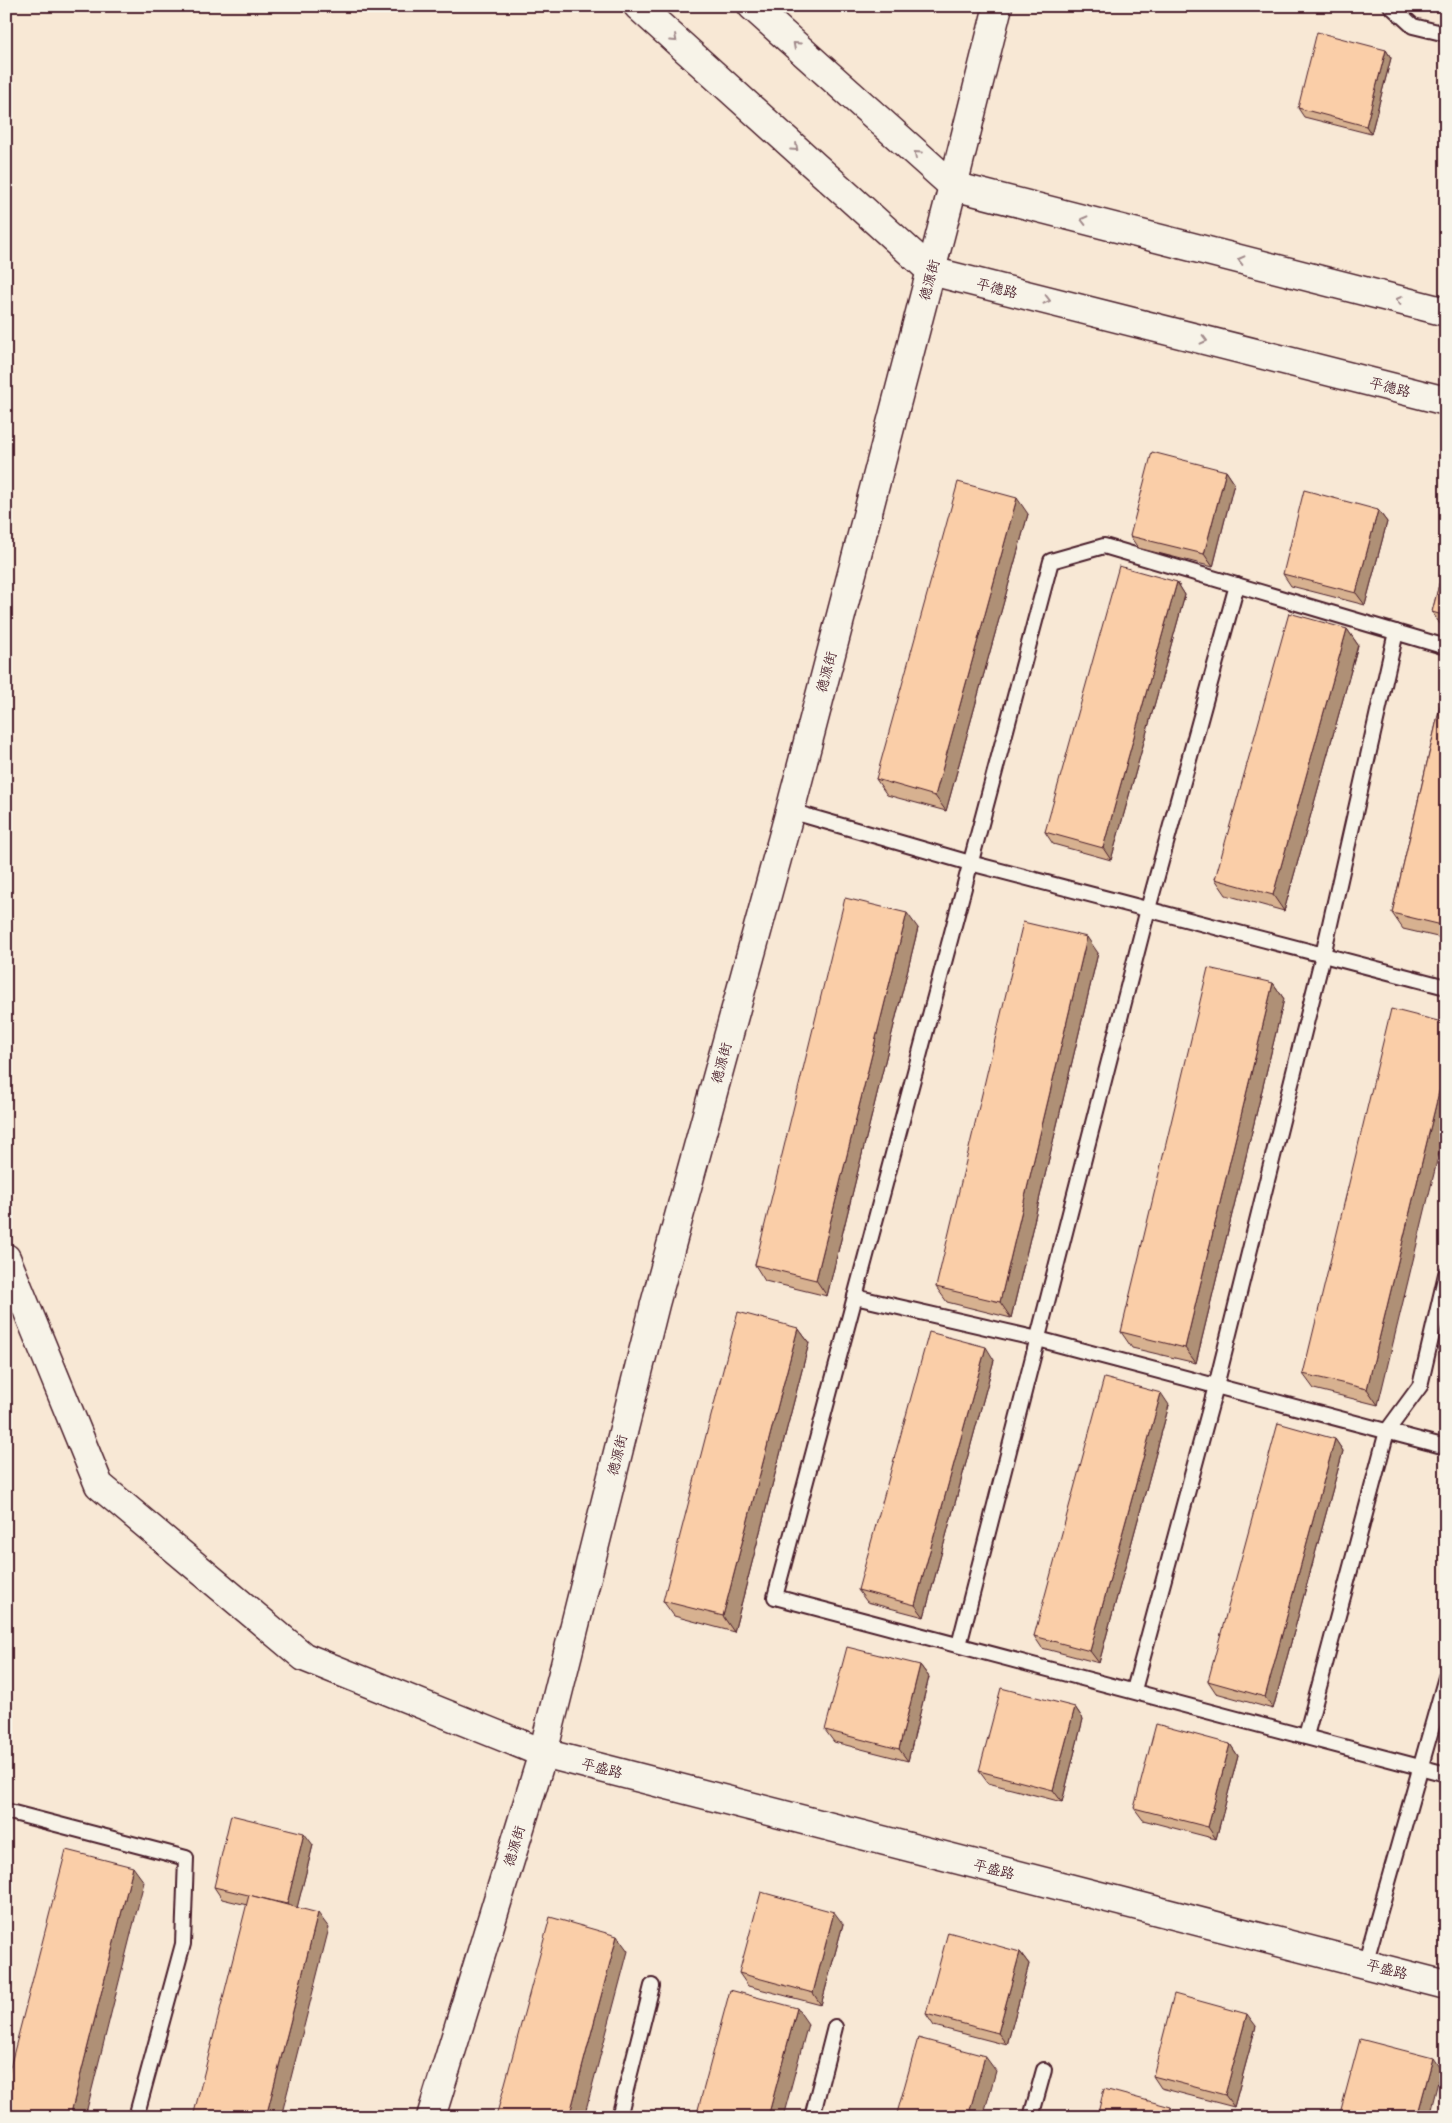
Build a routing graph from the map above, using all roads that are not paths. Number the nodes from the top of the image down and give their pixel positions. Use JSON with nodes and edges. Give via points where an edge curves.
{"nodes":[{"id":1,"x":638,"y":6,"type":"edge"},
{"id":2,"x":752,"y":6,"type":"edge"},
{"id":3,"x":998,"y":6,"type":"edge"},
{"id":4,"x":1392,"y":6,"type":"edge"},
{"id":5,"x":1446,"y":34,"type":"edge"},
{"id":6,"x":954,"y":186,"type":"junction"},
{"id":7,"x":931,"y":271,"type":"junction"},
{"id":8,"x":1446,"y":312,"type":"edge"},
{"id":9,"x":1446,"y":401,"type":"edge"},
{"id":10,"x":1237,"y":585,"type":"junction"},
{"id":11,"x":1396,"y":632,"type":"junction"},
{"id":12,"x":1446,"y":647,"type":"edge"},
{"id":13,"x":790,"y":811,"type":"junction"},
{"id":14,"x":970,"y":863,"type":"junction"},
{"id":15,"x":1148,"y":909,"type":"junction"},
{"id":16,"x":1323,"y":955,"type":"junction"},
{"id":17,"x":1446,"y":987,"type":"edge"},
{"id":18,"x":6,"y":1258,"type":"edge"},
{"id":19,"x":1446,"y":1274,"type":"edge"},
{"id":20,"x":855,"y":1297,"type":"junction"},
{"id":21,"x":1038,"y":1339,"type":"junction"},
{"id":22,"x":1216,"y":1386,"type":"junction"},
{"id":23,"x":1387,"y":1431,"type":"junction"},
{"id":24,"x":1446,"y":1447,"type":"edge"},
{"id":25,"x":959,"y":1645,"type":"junction"},
{"id":26,"x":1446,"y":1677,"type":"edge"},
{"id":27,"x":1134,"y":1690,"type":"junction"},
{"id":28,"x":1306,"y":1736,"type":"junction"},
{"id":29,"x":543,"y":1752,"type":"junction"},
{"id":30,"x":1422,"y":1766,"type":"junction"},
{"id":31,"x":1446,"y":1774,"type":"edge"},
{"id":32,"x":6,"y":1811,"type":"edge"},
{"id":33,"x":1365,"y":1964,"type":"junction"},
{"id":34,"x":1446,"y":1985,"type":"edge"},
{"id":35,"x":652,"y":1986,"type":"dead end"},
{"id":36,"x":835,"y":2027,"type":"dead end"},
{"id":37,"x":1044,"y":2070,"type":"dead end"},
{"id":38,"x":136,"y":2117,"type":"edge"},
{"id":39,"x":431,"y":2117,"type":"edge"},
{"id":40,"x":619,"y":2117,"type":"edge"},
{"id":41,"x":812,"y":2117,"type":"edge"},
{"id":42,"x":1031,"y":2117,"type":"edge"}],
"edges":[{"from":1,"to":7,"type":"street","name":"平德路","one_way":true},
{"from":6,"to":2,"type":"street","one_way":true},
{"from":3,"to":6,"type":"street","name":"德源街"},
{"from":4,"to":5,"type":"lane","via":[[1413,26]]},
{"from":6,"to":7,"type":"street","name":"德源街"},
{"from":8,"to":6,"type":"street","one_way":true},
{"from":7,"to":9,"type":"street","name":"平德路","one_way":true},
{"from":7,"to":13,"type":"street","name":"德源街"},
{"from":10,"to":11,"type":"lane"},
{"from":10,"to":14,"type":"lane","via":[[1104,546],[1051,562]]},
{"from":10,"to":15,"type":"lane"},
{"from":11,"to":12,"type":"lane"},
{"from":11,"to":16,"type":"lane"},
{"from":13,"to":14,"type":"lane"},
{"from":13,"to":29,"type":"street","name":"德源街","via":[[655,1304]]},
{"from":14,"to":15,"type":"lane"},
{"from":14,"to":20,"type":"lane"},
{"from":15,"to":16,"type":"lane"},
{"from":15,"to":21,"type":"lane"},
{"from":16,"to":17,"type":"lane"},
{"from":16,"to":22,"type":"lane"},
{"from":18,"to":29,"type":"street","name":"平盛路","via":[[100,1485],[304,1657]]},
{"from":19,"to":23,"type":"lane","via":[[1420,1386]]},
{"from":20,"to":21,"type":"lane"},
{"from":20,"to":25,"type":"lane","via":[[775,1597]]},
{"from":21,"to":22,"type":"lane"},
{"from":21,"to":25,"type":"lane"},
{"from":22,"to":23,"type":"lane"},
{"from":22,"to":27,"type":"lane"},
{"from":23,"to":24,"type":"lane"},
{"from":23,"to":28,"type":"lane"},
{"from":25,"to":27,"type":"lane"},
{"from":26,"to":30,"type":"lane"},
{"from":27,"to":28,"type":"lane"},
{"from":28,"to":30,"type":"lane"},
{"from":29,"to":33,"type":"street","name":"平盛路"},
{"from":29,"to":39,"type":"street","name":"德源街"},
{"from":30,"to":31,"type":"lane"},
{"from":30,"to":33,"type":"lane"},
{"from":32,"to":38,"type":"lane","via":[[186,1858],[183,1944]]},
{"from":33,"to":34,"type":"street","name":"平盛路"},
{"from":35,"to":40,"type":"lane"},
{"from":36,"to":41,"type":"lane"},
{"from":37,"to":42,"type":"lane"}]}
